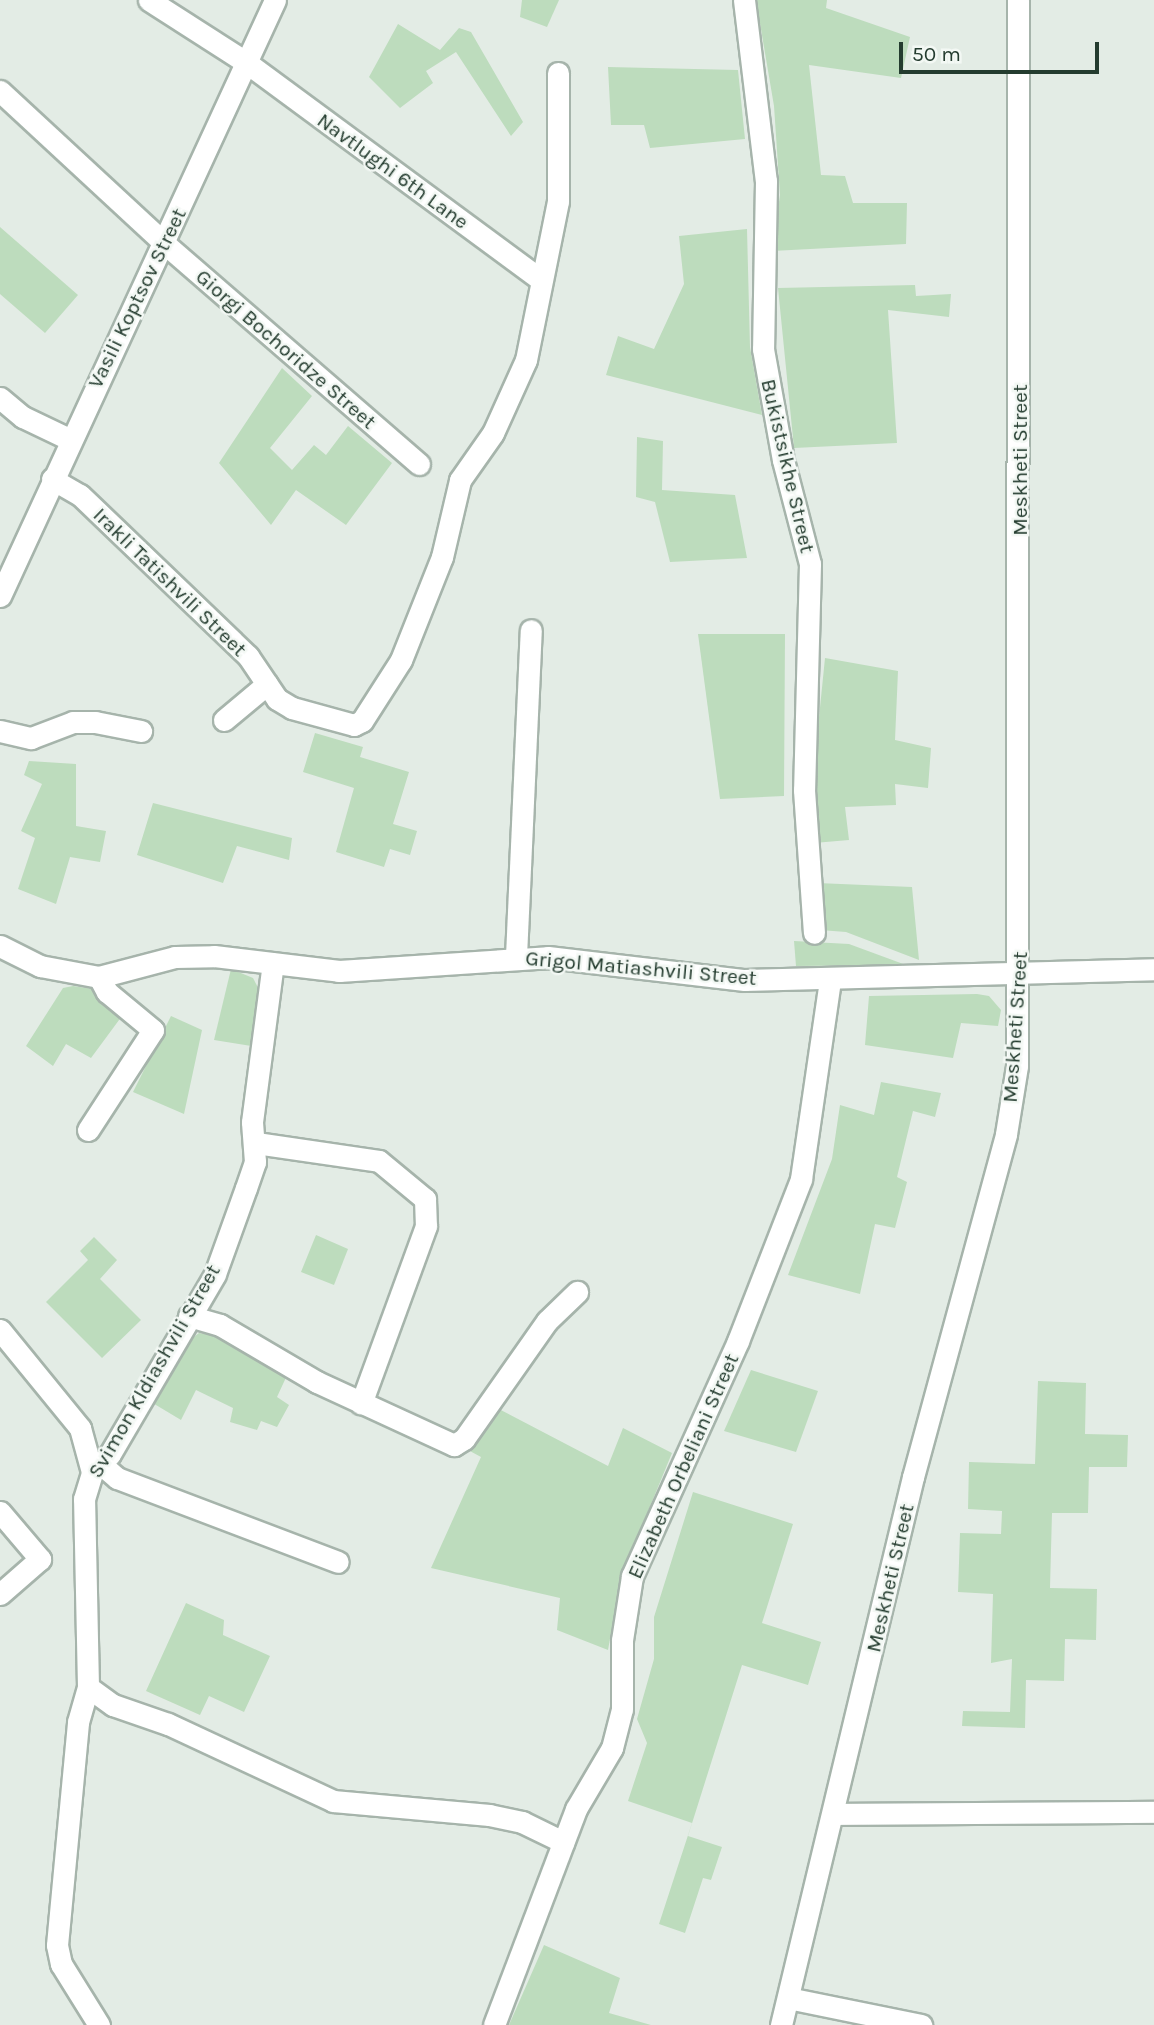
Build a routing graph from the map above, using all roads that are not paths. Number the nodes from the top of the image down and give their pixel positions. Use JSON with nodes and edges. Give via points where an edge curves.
{"nodes":[{"id":1,"x":149,"y":0,"type":"edge"},
{"id":2,"x":275,"y":0,"type":"edge"},
{"id":3,"x":744,"y":0,"type":"edge"},
{"id":4,"x":1018,"y":0,"type":"edge"},
{"id":5,"x":247,"y":63,"type":"junction"},
{"id":6,"x":558,"y":73,"type":"dead end"},
{"id":7,"x":0,"y":91,"type":"edge"},
{"id":8,"x":165,"y":244,"type":"junction"},
{"id":9,"x":540,"y":279,"type":"junction"},
{"id":10,"x":0,"y":398,"type":"edge"},
{"id":11,"x":69,"y":439,"type":"junction"},
{"id":12,"x":419,"y":464,"type":"dead end"},
{"id":13,"x":52,"y":479,"type":"junction"},
{"id":14,"x":0,"y":596,"type":"edge"},
{"id":15,"x":530,"y":630,"type":"dead end"},
{"id":16,"x":267,"y":684,"type":"junction"},
{"id":17,"x":224,"y":720,"type":"dead end"},
{"id":18,"x":0,"y":731,"type":"edge"},
{"id":19,"x":141,"y":731,"type":"dead end"},
{"id":20,"x":814,"y":933,"type":"dead end"},
{"id":21,"x":0,"y":947,"type":"edge"},
{"id":22,"x":516,"y":956,"type":"junction"},
{"id":23,"x":273,"y":963,"type":"junction"},
{"id":24,"x":1021,"y":969,"type":"junction"},
{"id":25,"x":1154,"y":969,"type":"edge"},
{"id":26,"x":99,"y":977,"type":"junction"},
{"id":27,"x":830,"y":980,"type":"junction"},
{"id":28,"x":88,"y":1130,"type":"dead end"},
{"id":29,"x":256,"y":1143,"type":"junction"},
{"id":30,"x":577,"y":1292,"type":"dead end"},
{"id":31,"x":189,"y":1316,"type":"junction"},
{"id":32,"x":0,"y":1330,"type":"edge"},
{"id":33,"x":361,"y":1404,"type":"junction"},
{"id":34,"x":97,"y":1468,"type":"junction"},
{"id":35,"x":0,"y":1512,"type":"edge"},
{"id":36,"x":338,"y":1562,"type":"dead end"},
{"id":37,"x":0,"y":1594,"type":"edge"},
{"id":38,"x":88,"y":1687,"type":"junction"},
{"id":39,"x":1154,"y":1812,"type":"edge"},
{"id":40,"x":834,"y":1814,"type":"junction"},
{"id":41,"x":563,"y":1842,"type":"junction"},
{"id":42,"x":788,"y":1998,"type":"junction"},
{"id":43,"x":99,"y":2025,"type":"edge"},
{"id":44,"x":494,"y":2025,"type":"edge"},
{"id":45,"x":781,"y":2025,"type":"edge"},
{"id":46,"x":921,"y":2025,"type":"edge"}],
"edges":[{"from":1,"to":5,"type":"street","name":"Navtlughi 6th Lane"},
{"from":2,"to":5,"type":"street","name":"Vasili Koptsov Street"},
{"from":3,"to":20,"type":"street","name":"Bukistsikhe Street","via":[[766,181],[763,349],[783,460],[810,564],[804,790]]},
{"from":4,"to":24,"type":"street","name":"Meskheti Street"},
{"from":5,"to":8,"type":"street","name":"Vasili Koptsov Street"},
{"from":5,"to":9,"type":"street","name":"Navtlughi 6th Lane"},
{"from":6,"to":9,"type":"street","via":[[558,201]]},
{"from":7,"to":8,"type":"street","name":"Giorgi Bochoridze Street"},
{"from":8,"to":11,"type":"street","name":"Vasili Koptsov Street"},
{"from":8,"to":12,"type":"street","name":"Giorgi Bochoridze Street"},
{"from":9,"to":16,"type":"street","name":"Irakli Tatishvili Street","via":[[526,360],[493,433],[460,480],[442,557],[401,660],[369,712],[354,725],[292,708]]},
{"from":10,"to":11,"type":"street","via":[[23,417]]},
{"from":11,"to":13,"type":"street","name":"Vasili Koptsov Street"},
{"from":13,"to":14,"type":"street","name":"Vasili Koptsov Street"},
{"from":13,"to":16,"type":"street","name":"Irakli Tatishvili Street","via":[[80,495],[248,656]]},
{"from":15,"to":22,"type":"street"},
{"from":16,"to":17,"type":"street"},
{"from":18,"to":19,"type":"street","via":[[31,738],[73,722],[95,722]]},
{"from":21,"to":26,"type":"street","name":"Grigol Matiashvili Street","via":[[40,966]]},
{"from":22,"to":23,"type":"street","name":"Grigol Matiashvili Street","via":[[359,970]]},
{"from":22,"to":27,"type":"street","name":"Grigol Matiashvili Street","via":[[746,981]]},
{"from":23,"to":26,"type":"street","name":"Grigol Matiashvili Street","via":[[175,957]]},
{"from":23,"to":29,"type":"street","name":"Svimon Kldiashvili Street","via":[[253,1122]]},
{"from":24,"to":25,"type":"street","name":"Grigol Matiashvili Street"},
{"from":24,"to":27,"type":"street","name":"Grigol Matiashvili Street"},
{"from":24,"to":40,"type":"street","name":"Meskheti Street","via":[[1017,1066],[1006,1134],[913,1477]]},
{"from":26,"to":28,"type":"street","via":[[107,992],[153,1030]]},
{"from":27,"to":41,"type":"street","name":"Elizabeth Orbeliani Street","via":[[802,1179],[738,1340],[632,1576],[622,1640],[622,1709],[612,1748]]},
{"from":29,"to":31,"type":"street","name":"Svimon Kldiashvili Street","via":[[215,1274]]},
{"from":29,"to":33,"type":"street","via":[[379,1161],[425,1199],[426,1226]]},
{"from":30,"to":33,"type":"street","via":[[547,1321],[464,1439],[454,1445]]},
{"from":31,"to":33,"type":"street","via":[[220,1325]]},
{"from":31,"to":34,"type":"street","name":"Svimon Kldiashvili Street"},
{"from":32,"to":34,"type":"street","via":[[80,1427]]},
{"from":34,"to":36,"type":"street"},
{"from":34,"to":38,"type":"street","name":"Svimon Kldiashvili Street","via":[[84,1499]]},
{"from":35,"to":37,"type":"street","via":[[40,1559]]},
{"from":38,"to":41,"type":"street","via":[[113,1705],[178,1728],[333,1801],[489,1815],[522,1822]]},
{"from":38,"to":43,"type":"street","name":"Svimon Kldiashvili Street","via":[[78,1722],[57,1945],[61,1964]]},
{"from":39,"to":40,"type":"street"},
{"from":40,"to":42,"type":"street","name":"Meskheti Street"},
{"from":41,"to":44,"type":"street","name":"Elizabeth Orbeliani Street"},
{"from":42,"to":45,"type":"street","name":"Meskheti Street"},
{"from":42,"to":46,"type":"street"}]}
